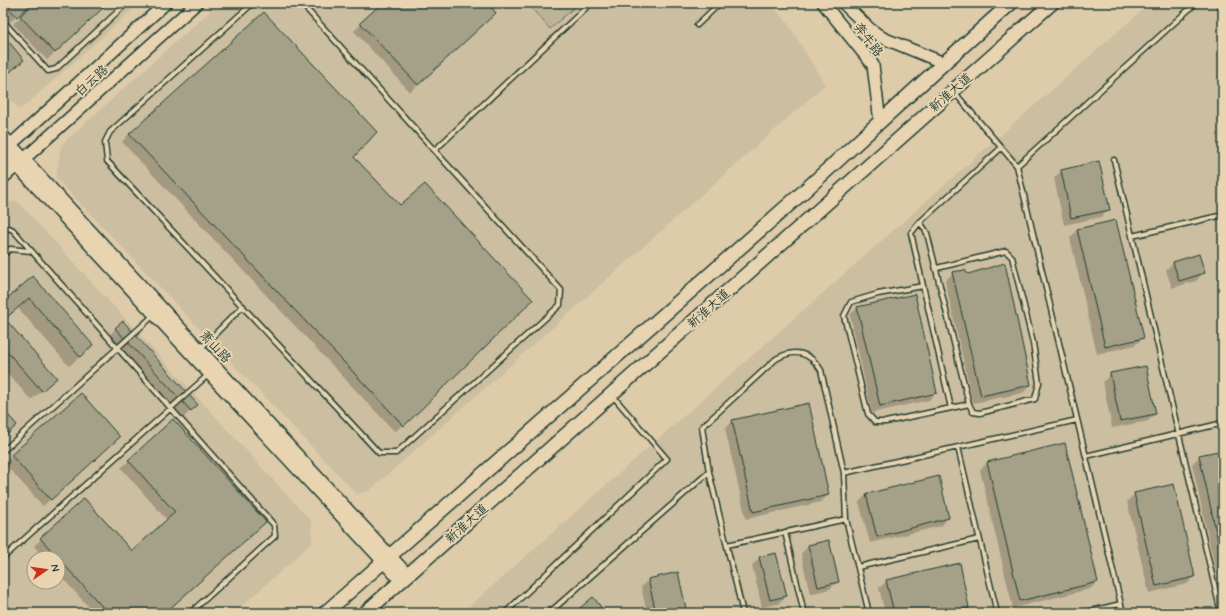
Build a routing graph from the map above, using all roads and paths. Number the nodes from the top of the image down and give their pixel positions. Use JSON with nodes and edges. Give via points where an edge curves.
{"nodes":[{"id":1,"x":127,"y":3,"type":"edge"},
{"id":2,"x":166,"y":3,"type":"edge"},
{"id":3,"x":197,"y":3,"type":"edge"},
{"id":4,"x":253,"y":3,"type":"edge"},
{"id":5,"x":301,"y":3,"type":"edge"},
{"id":6,"x":591,"y":3,"type":"edge"},
{"id":7,"x":720,"y":3,"type":"edge"},
{"id":8,"x":823,"y":3,"type":"edge"},
{"id":9,"x":843,"y":3,"type":"edge"},
{"id":10,"x":1011,"y":3,"type":"edge"},
{"id":11,"x":1052,"y":3,"type":"edge"},
{"id":12,"x":1196,"y":3,"type":"edge"},
{"id":13,"x":1220,"y":3,"type":"edge"},
{"id":14,"x":1223,"y":14,"type":"edge"},
{"id":15,"x":3,"y":21,"type":"edge"},
{"id":16,"x":697,"y":25,"type":"dead end"},
{"id":17,"x":944,"y":63,"type":"junction"},
{"id":18,"x":953,"y":90,"type":"junction"},
{"id":19,"x":880,"y":122,"type":"junction"},
{"id":20,"x":3,"y":136,"type":"edge"},
{"id":21,"x":1001,"y":148,"type":"junction"},
{"id":22,"x":5,"y":150,"type":"edge"},
{"id":23,"x":435,"y":150,"type":"junction"},
{"id":24,"x":1114,"y":160,"type":"dead end"},
{"id":25,"x":20,"y":162,"type":"junction"},
{"id":26,"x":1017,"y":166,"type":"junction"},
{"id":27,"x":3,"y":178,"type":"edge"},
{"id":28,"x":1223,"y":215,"type":"edge"},
{"id":29,"x":920,"y":222,"type":"junction"},
{"id":30,"x":3,"y":231,"type":"edge"},
{"id":31,"x":1132,"y":236,"type":"junction"},
{"id":32,"x":31,"y":251,"type":"junction"},
{"id":33,"x":3,"y":255,"type":"edge"},
{"id":34,"x":937,"y":268,"type":"junction"},
{"id":35,"x":923,"y":286,"type":"junction"},
{"id":36,"x":243,"y":306,"type":"junction"},
{"id":37,"x":154,"y":314,"type":"junction"},
{"id":38,"x":117,"y":348,"type":"junction"},
{"id":39,"x":196,"y":353,"type":"junction"},
{"id":40,"x":208,"y":375,"type":"junction"},
{"id":41,"x":611,"y":394,"type":"junction"},
{"id":42,"x":969,"y":404,"type":"junction"},
{"id":43,"x":171,"y":408,"type":"junction"},
{"id":44,"x":951,"y":408,"type":"junction"},
{"id":45,"x":1077,"y":420,"type":"junction"},
{"id":46,"x":1223,"y":423,"type":"edge"},
{"id":47,"x":1178,"y":433,"type":"junction"},
{"id":48,"x":958,"y":447,"type":"junction"},
{"id":49,"x":3,"y":451,"type":"edge"},
{"id":50,"x":1086,"y":456,"type":"junction"},
{"id":51,"x":709,"y":472,"type":"junction"},
{"id":52,"x":844,"y":473,"type":"junction"},
{"id":53,"x":846,"y":519,"type":"junction"},
{"id":54,"x":785,"y":532,"type":"junction"},
{"id":55,"x":979,"y":539,"type":"junction"},
{"id":56,"x":727,"y":545,"type":"junction"},
{"id":57,"x":3,"y":558,"type":"edge"},
{"id":58,"x":387,"y":559,"type":"junction"},
{"id":59,"x":858,"y":567,"type":"junction"},
{"id":60,"x":404,"y":578,"type":"junction"},
{"id":61,"x":1121,"y":604,"type":"junction"},
{"id":62,"x":190,"y":613,"type":"edge"},
{"id":63,"x":325,"y":613,"type":"edge"},
{"id":64,"x":365,"y":613,"type":"edge"},
{"id":65,"x":505,"y":613,"type":"edge"},
{"id":66,"x":549,"y":613,"type":"edge"},
{"id":67,"x":743,"y":613,"type":"edge"},
{"id":68,"x":804,"y":613,"type":"edge"},
{"id":69,"x":869,"y":613,"type":"edge"},
{"id":70,"x":997,"y":613,"type":"edge"},
{"id":71,"x":1083,"y":613,"type":"edge"},
{"id":72,"x":1123,"y":613,"type":"edge"},
{"id":73,"x":1221,"y":613,"type":"edge"}],
"edges":[{"from":1,"to":15,"type":"lane","via":[[56,69],[48,71]]},
{"from":2,"to":22,"type":"street","name":"白云路"},
{"from":3,"to":25,"type":"street","name":"白云路"},
{"from":4,"to":36,"type":"lane","via":[[110,132],[104,142],[107,161]]},
{"from":5,"to":23,"type":"lane"},
{"from":6,"to":23,"type":"lane"},
{"from":7,"to":16,"type":"lane"},
{"from":8,"to":19,"type":"street","name":"奔牛路","via":[[873,66]]},
{"from":9,"to":17,"type":"street","name":"奔牛路","via":[[883,38]]},
{"from":10,"to":17,"type":"main road","name":"新淮大道"},
{"from":11,"to":18,"type":"main road","name":"新淮大道"},
{"from":12,"to":26,"type":"lane"},
{"from":13,"to":14,"type":"lane"},
{"from":17,"to":19,"type":"main road","name":"新淮大道"},
{"from":18,"to":21,"type":"lane"},
{"from":18,"to":41,"type":"main road","name":"新淮大道"},
{"from":19,"to":58,"type":"main road","name":"新淮大道"},
{"from":20,"to":22,"type":"street","name":"萧山路"},
{"from":21,"to":26,"type":"lane"},
{"from":21,"to":29,"type":"lane"},
{"from":22,"to":25,"type":"street","name":"萧山路"},
{"from":23,"to":36,"type":"lane","via":[[561,290],[560,305],[396,453],[379,452]]},
{"from":24,"to":31,"type":"lane"},
{"from":25,"to":27,"type":"street","name":"白云路"},
{"from":25,"to":37,"type":"street","name":"萧山路"},
{"from":25,"to":39,"type":"street","name":"萧山路"},
{"from":26,"to":45,"type":"lane"},
{"from":28,"to":31,"type":"lane"},
{"from":29,"to":34,"type":"lane","via":[[928,232]]},
{"from":29,"to":35,"type":"lane","via":[[911,233]]},
{"from":30,"to":32,"type":"lane","via":[[9,228],[13,230]]},
{"from":31,"to":47,"type":"lane"},
{"from":32,"to":33,"type":"lane","via":[[10,249]]},
{"from":32,"to":38,"type":"lane"},
{"from":34,"to":42,"type":"lane"},
{"from":34,"to":42,"type":"lane","via":[[1006,251],[1012,257],[1033,343],[1039,383],[1035,400],[980,413],[973,412]]},
{"from":35,"to":44,"type":"lane"},
{"from":35,"to":44,"type":"lane","via":[[851,302],[844,316],[868,414],[875,422]]},
{"from":36,"to":39,"type":"lane"},
{"from":37,"to":38,"type":"lane"},
{"from":37,"to":39,"type":"street","name":"萧山路"},
{"from":38,"to":43,"type":"lane"},
{"from":38,"to":49,"type":"lane"},
{"from":39,"to":40,"type":"street","name":"萧山路"},
{"from":39,"to":58,"type":"street","name":"萧山路"},
{"from":40,"to":43,"type":"lane"},
{"from":40,"to":58,"type":"street","name":"萧山路"},
{"from":41,"to":60,"type":"main road","name":"新淮大道"},
{"from":41,"to":65,"type":"lane","via":[[667,459]]},
{"from":42,"to":44,"type":"lane"},
{"from":43,"to":57,"type":"lane"},
{"from":43,"to":62,"type":"lane","via":[[274,525],[275,536]]},
{"from":45,"to":48,"type":"lane"},
{"from":45,"to":50,"type":"lane"},
{"from":46,"to":47,"type":"lane"},
{"from":47,"to":50,"type":"lane"},
{"from":47,"to":73,"type":"lane"},
{"from":48,"to":52,"type":"lane"},
{"from":48,"to":55,"type":"lane"},
{"from":50,"to":61,"type":"lane"},
{"from":51,"to":52,"type":"lane","via":[[702,427],[776,359],[792,353],[809,357],[821,370]]},
{"from":51,"to":56,"type":"lane"},
{"from":51,"to":66,"type":"lane"},
{"from":52,"to":53,"type":"lane"},
{"from":53,"to":54,"type":"lane"},
{"from":53,"to":59,"type":"lane"},
{"from":54,"to":56,"type":"lane"},
{"from":54,"to":68,"type":"lane"},
{"from":55,"to":59,"type":"lane"},
{"from":55,"to":70,"type":"lane"},
{"from":56,"to":67,"type":"lane"},
{"from":58,"to":60,"type":"street","name":"萧山路"},
{"from":58,"to":63,"type":"main road","name":"新淮大道"},
{"from":59,"to":69,"type":"lane"},
{"from":60,"to":64,"type":"main road","name":"新淮大道"},
{"from":61,"to":71,"type":"lane"},
{"from":61,"to":72,"type":"lane"}]}
